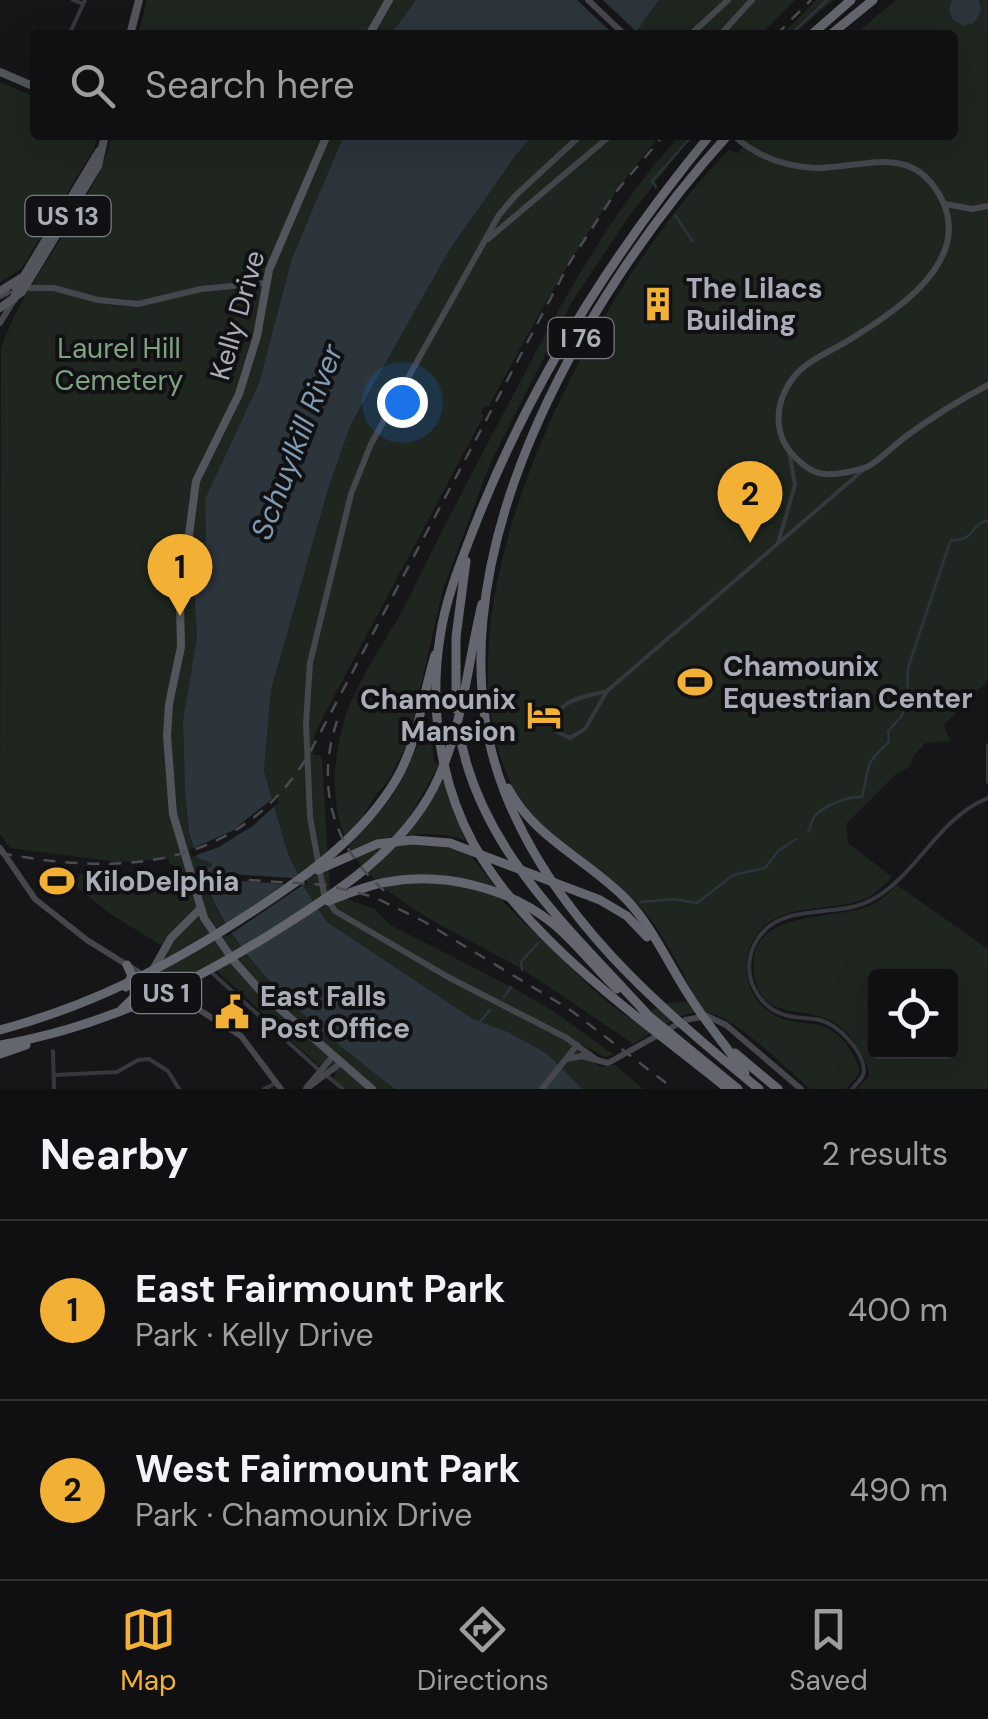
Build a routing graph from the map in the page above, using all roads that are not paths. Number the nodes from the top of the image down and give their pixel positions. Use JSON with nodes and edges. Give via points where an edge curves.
{"nodes":[{"id":1,"x":73,"y":0,"type":"edge"},
{"id":2,"x":139,"y":0,"type":"edge"},
{"id":3,"x":389,"y":0,"type":"edge"},
{"id":4,"x":588,"y":0,"type":"edge"},
{"id":5,"x":728,"y":0,"type":"edge"},
{"id":6,"x":752,"y":0,"type":"edge"},
{"id":7,"x":852,"y":0,"type":"edge"},
{"id":8,"x":873,"y":0,"type":"edge"},
{"id":9,"x":84,"y":2,"type":"edge"},
{"id":10,"x":71,"y":30,"type":"edge"},
{"id":11,"x":131,"y":30,"type":"edge"},
{"id":12,"x":372,"y":30,"type":"edge"},
{"id":13,"x":620,"y":30,"type":"edge"},
{"id":14,"x":695,"y":30,"type":"edge"},
{"id":15,"x":725,"y":30,"type":"edge"},
{"id":16,"x":817,"y":30,"type":"edge"},
{"id":17,"x":836,"y":30,"type":"edge"},
{"id":18,"x":0,"y":72,"type":"edge"},
{"id":19,"x":30,"y":86,"type":"edge"},
{"id":20,"x":104,"y":140,"type":"edge"},
{"id":21,"x":324,"y":140,"type":"edge"},
{"id":22,"x":575,"y":140,"type":"edge"},
{"id":23,"x":605,"y":140,"type":"edge"},
{"id":24,"x":706,"y":140,"type":"edge"},
{"id":25,"x":727,"y":140,"type":"edge"},
{"id":26,"x":739,"y":140,"type":"edge"},
{"id":27,"x":102,"y":146,"type":"junction"},
{"id":28,"x":944,"y":204,"type":"junction"},
{"id":29,"x":988,"y":206,"type":"edge"},
{"id":30,"x":504,"y":208,"type":"junction"},
{"id":31,"x":517,"y":212,"type":"junction"},
{"id":32,"x":481,"y":247,"type":"junction"},
{"id":33,"x":25,"y":275,"type":"junction"},
{"id":34,"x":266,"y":283,"type":"junction"},
{"id":35,"x":31,"y":286,"type":"dead end"},
{"id":36,"x":5,"y":296,"type":"edge"},
{"id":37,"x":0,"y":308,"type":"edge"},
{"id":38,"x":0,"y":322,"type":"edge"},
{"id":39,"x":988,"y":384,"type":"edge"},
{"id":40,"x":788,"y":451,"type":"junction"},
{"id":41,"x":868,"y":466,"type":"junction"},
{"id":42,"x":777,"y":544,"type":"junction"},
{"id":43,"x":468,"y":545,"type":"junction"},
{"id":44,"x":493,"y":558,"type":"junction"},
{"id":45,"x":440,"y":638,"type":"junction"},
{"id":46,"x":608,"y":690,"type":"junction"},
{"id":47,"x":988,"y":745,"type":"edge"},
{"id":48,"x":492,"y":753,"type":"junction"},
{"id":49,"x":988,"y":782,"type":"edge"},
{"id":50,"x":988,"y":798,"type":"edge"},
{"id":51,"x":0,"y":848,"type":"edge"},
{"id":52,"x":298,"y":881,"type":"junction"},
{"id":53,"x":317,"y":905,"type":"junction"},
{"id":54,"x":200,"y":909,"type":"junction"},
{"id":55,"x":660,"y":950,"type":"junction"},
{"id":56,"x":233,"y":960,"type":"junction"},
{"id":57,"x":127,"y":965,"type":"junction"},
{"id":58,"x":211,"y":972,"type":"junction"},
{"id":59,"x":149,"y":978,"type":"junction"},
{"id":60,"x":191,"y":982,"type":"junction"},
{"id":61,"x":124,"y":989,"type":"junction"},
{"id":62,"x":170,"y":992,"type":"junction"},
{"id":63,"x":187,"y":1002,"type":"junction"},
{"id":64,"x":114,"y":1014,"type":"junction"},
{"id":65,"x":643,"y":1016,"type":"junction"},
{"id":66,"x":0,"y":1027,"type":"edge"},
{"id":67,"x":558,"y":1033,"type":"junction"},
{"id":68,"x":722,"y":1040,"type":"junction"},
{"id":69,"x":0,"y":1045,"type":"edge"},
{"id":70,"x":578,"y":1045,"type":"junction"},
{"id":71,"x":684,"y":1049,"type":"junction"},
{"id":72,"x":53,"y":1051,"type":"dead end"},
{"id":73,"x":0,"y":1054,"type":"edge"},
{"id":74,"x":337,"y":1060,"type":"junction"},
{"id":75,"x":566,"y":1060,"type":"junction"},
{"id":76,"x":597,"y":1060,"type":"junction"},
{"id":77,"x":323,"y":1074,"type":"junction"},
{"id":78,"x":54,"y":1075,"type":"junction"},
{"id":79,"x":278,"y":1086,"type":"edge"},
{"id":80,"x":756,"y":1086,"type":"edge"},
{"id":81,"x":54,"y":1089,"type":"edge"},
{"id":82,"x":179,"y":1089,"type":"edge"},
{"id":83,"x":264,"y":1089,"type":"edge"},
{"id":84,"x":306,"y":1089,"type":"edge"},
{"id":85,"x":343,"y":1089,"type":"edge"},
{"id":86,"x":372,"y":1089,"type":"edge"},
{"id":87,"x":542,"y":1089,"type":"edge"},
{"id":88,"x":728,"y":1089,"type":"edge"},
{"id":89,"x":738,"y":1089,"type":"edge"},
{"id":90,"x":778,"y":1089,"type":"edge"},
{"id":91,"x":801,"y":1089,"type":"edge"},
{"id":92,"x":852,"y":1089,"type":"edge"}],
"edges":[{"from":1,"to":9,"type":"street"},
{"from":2,"to":11,"type":"main road"},
{"from":3,"to":12,"type":"main road"},
{"from":4,"to":13,"type":"main road"},
{"from":5,"to":14,"type":"main road"},
{"from":6,"to":15,"type":"main road"},
{"from":7,"to":16,"type":"highway"},
{"from":8,"to":17,"type":"highway"},
{"from":9,"to":10,"type":"street"},
{"from":18,"to":19,"type":"main road"},
{"from":20,"to":27,"type":"main road","number":"US 13"},
{"from":21,"to":34,"type":"main road","name":"Kelly Drive"},
{"from":22,"to":30,"type":"main road"},
{"from":23,"to":31,"type":"main road"},
{"from":24,"to":43,"type":"highway","number":"I 76","via":[[632,236],[565,340],[513,437]]},
{"from":25,"to":44,"type":"highway","number":"I 76","via":[[644,238],[580,340],[528,450]]},
{"from":26,"to":28,"type":"main road","via":[[770,159],[808,168],[874,160],[903,164],[929,182]]},
{"from":27,"to":33,"type":"main road","number":"US 13"},
{"from":27,"to":36,"type":"main road","number":"US 13","via":[[96,170],[22,292]]},
{"from":28,"to":29,"type":"main road"},
{"from":28,"to":40,"type":"main road","via":[[946,243],[931,275],[880,320],[790,382],[778,422]]},
{"from":30,"to":31,"type":"main road"},
{"from":30,"to":32,"type":"main road"},
{"from":31,"to":32,"type":"main road"},
{"from":32,"to":67,"type":"main road","via":[[350,494],[310,664],[308,803],[322,889],[335,911]]},
{"from":33,"to":36,"type":"main road"},
{"from":33,"to":36,"type":"main road","number":"US 13"},
{"from":34,"to":35,"type":"main road","via":[[144,304]]},
{"from":34,"to":54,"type":"main road","name":"Kelly Drive","via":[[242,385],[196,480],[180,604],[181,646],[168,718],[173,814]]},
{"from":36,"to":37,"type":"main road","number":"US 13"},
{"from":36,"to":38,"type":"main road"},
{"from":39,"to":41,"type":"main road"},
{"from":40,"to":41,"type":"main road","via":[[822,474]]},
{"from":40,"to":42,"type":"street","via":[[794,492]]},
{"from":41,"to":42,"type":"street"},
{"from":42,"to":46,"type":"street"},
{"from":43,"to":45,"type":"highway","number":"I 76"},
{"from":43,"to":65,"type":"highway","via":[[456,638],[458,728],[478,801],[523,876]]},
{"from":44,"to":48,"type":"highway","number":"I 76","via":[[480,666]]},
{"from":44,"to":53,"type":"highway","via":[[440,774],[404,831]]},
{"from":45,"to":52,"type":"highway","via":[[408,756],[392,786],[365,821]]},
{"from":45,"to":65,"type":"highway","number":"I 76","via":[[439,736],[453,796],[474,845],[538,926]]},
{"from":46,"to":46,"type":"street","via":[[562,706],[555,718],[559,734],[582,732]]},
{"from":47,"to":49,"type":"street"},
{"from":48,"to":55,"type":"highway","via":[[526,815],[626,900]]},
{"from":48,"to":80,"type":"highway","number":"I 76","via":[[538,858],[606,950],[660,1006]]},
{"from":50,"to":92,"type":"street","via":[[959,815],[878,897],[795,916],[760,936],[750,960],[753,986],[769,1007],[826,1022],[848,1040],[864,1071]]},
{"from":51,"to":57,"type":"main road","via":[[34,899]]},
{"from":52,"to":55,"type":"highway","number":"US 1","via":[[368,847],[422,840],[475,851],[610,905]]},
{"from":52,"to":66,"type":"highway","number":"US 1","via":[[130,984]]},
{"from":53,"to":65,"type":"highway","number":"US 1","via":[[408,879],[500,894],[561,930]]},
{"from":53,"to":69,"type":"highway","number":"US 1","via":[[160,997],[81,1026]]},
{"from":54,"to":56,"type":"main road","name":"Kelly Drive"},
{"from":54,"to":59,"type":"main road","via":[[170,941]]},
{"from":55,"to":68,"type":"highway","number":"US 1"},
{"from":56,"to":58,"type":"main road"},
{"from":56,"to":74,"type":"main road","name":"Kelly Drive"},
{"from":57,"to":59,"type":"main road"},
{"from":57,"to":61,"type":"highway","via":[[132,976]]},
{"from":58,"to":60,"type":"main road"},
{"from":58,"to":77,"type":"street"},
{"from":59,"to":61,"type":"highway"},
{"from":59,"to":62,"type":"main road"},
{"from":59,"to":64,"type":"highway"},
{"from":60,"to":62,"type":"main road"},
{"from":60,"to":63,"type":"main road"},
{"from":61,"to":66,"type":"highway"},
{"from":62,"to":63,"type":"main road"},
{"from":62,"to":64,"type":"highway"},
{"from":63,"to":79,"type":"main road","via":[[244,1039]]},
{"from":64,"to":73,"type":"highway"},
{"from":65,"to":71,"type":"highway","number":"I 76"},
{"from":67,"to":70,"type":"main road"},
{"from":67,"to":75,"type":"main road"},
{"from":68,"to":80,"type":"highway"},
{"from":68,"to":90,"type":"highway","number":"US 1"},
{"from":70,"to":75,"type":"main road"},
{"from":70,"to":76,"type":"main road"},
{"from":71,"to":88,"type":"highway","number":"I 76"},
{"from":71,"to":89,"type":"highway"},
{"from":72,"to":78,"type":"street"},
{"from":74,"to":77,"type":"main road"},
{"from":74,"to":86,"type":"main road","name":"Kelly Drive"},
{"from":75,"to":76,"type":"main road"},
{"from":75,"to":87,"type":"main road"},
{"from":76,"to":91,"type":"main road","via":[[612,1062],[685,1020],[707,1016]]},
{"from":77,"to":84,"type":"main road"},
{"from":77,"to":85,"type":"street"},
{"from":78,"to":81,"type":"street"},
{"from":78,"to":82,"type":"street","via":[[117,1072],[149,1059],[168,1070]]},
{"from":79,"to":83,"type":"street"}]}
